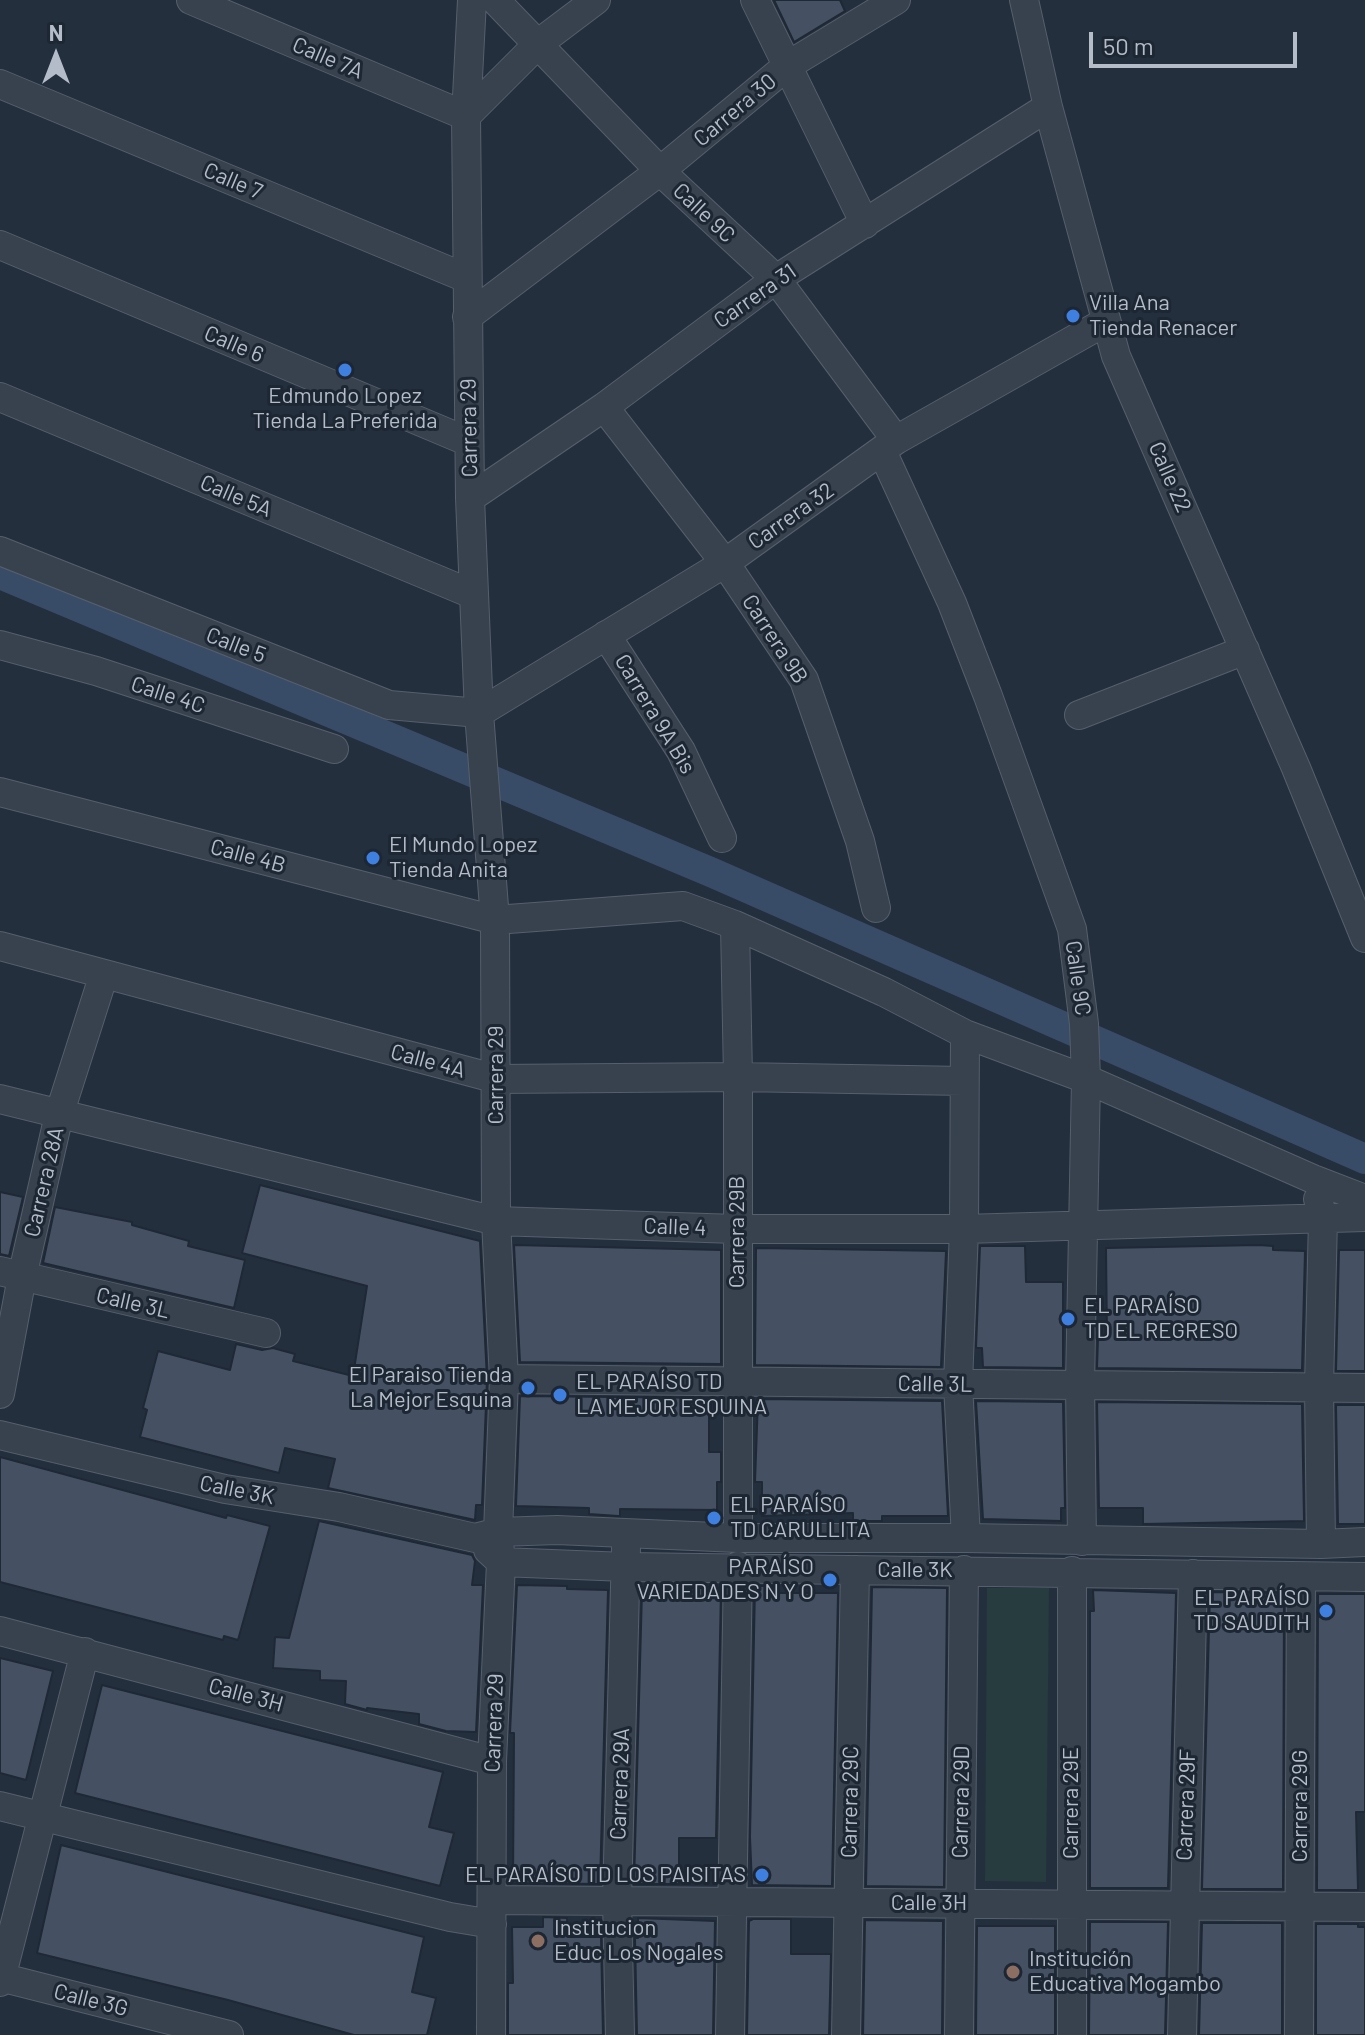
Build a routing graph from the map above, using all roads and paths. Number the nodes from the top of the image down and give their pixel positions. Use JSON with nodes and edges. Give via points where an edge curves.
{"nodes":[{"id":1,"x":191,"y":0,"type":"edge"},
{"id":2,"x":472,"y":0,"type":"edge"},
{"id":3,"x":495,"y":0,"type":"edge"},
{"id":4,"x":596,"y":0,"type":"edge"},
{"id":5,"x":755,"y":0,"type":"edge"},
{"id":6,"x":896,"y":0,"type":"edge"},
{"id":7,"x":1024,"y":0,"type":"edge"},
{"id":8,"x":539,"y":43,"type":"junction"},
{"id":9,"x":787,"y":66,"type":"junction"},
{"id":10,"x":0,"y":84,"type":"edge"},
{"id":11,"x":1048,"y":107,"type":"junction"},
{"id":12,"x":466,"y":116,"type":"junction"},
{"id":13,"x":660,"y":171,"type":"junction"},
{"id":14,"x":865,"y":224,"type":"junction"},
{"id":15,"x":0,"y":245,"type":"edge"},
{"id":16,"x":466,"y":278,"type":"junction"},
{"id":17,"x":776,"y":279,"type":"junction"},
{"id":18,"x":467,"y":317,"type":"junction"},
{"id":19,"x":1105,"y":322,"type":"junction"},
{"id":20,"x":0,"y":397,"type":"edge"},
{"id":21,"x":604,"y":407,"type":"junction"},
{"id":22,"x":469,"y":442,"type":"junction"},
{"id":23,"x":889,"y":445,"type":"junction"},
{"id":24,"x":470,"y":498,"type":"junction"},
{"id":25,"x":0,"y":551,"type":"edge"},
{"id":26,"x":725,"y":563,"type":"junction"},
{"id":27,"x":472,"y":594,"type":"junction"},
{"id":28,"x":606,"y":635,"type":"junction"},
{"id":29,"x":0,"y":645,"type":"edge"},
{"id":30,"x":1245,"y":650,"type":"junction"},
{"id":31,"x":479,"y":713,"type":"junction"},
{"id":32,"x":1079,"y":715,"type":"dead end"},
{"id":33,"x":334,"y":749,"type":"dead end"},
{"id":34,"x":0,"y":792,"type":"edge"},
{"id":35,"x":722,"y":838,"type":"dead end"},
{"id":36,"x":876,"y":908,"type":"dead end"},
{"id":37,"x":1360,"y":909,"type":"edge"},
{"id":38,"x":495,"y":920,"type":"junction"},
{"id":39,"x":735,"y":925,"type":"junction"},
{"id":40,"x":1365,"y":938,"type":"edge"},
{"id":41,"x":0,"y":946,"type":"edge"},
{"id":42,"x":104,"y":974,"type":"junction"},
{"id":43,"x":965,"y":1034,"type":"junction"},
{"id":44,"x":1086,"y":1070,"type":"junction"},
{"id":45,"x":738,"y":1077,"type":"junction"},
{"id":46,"x":497,"y":1079,"type":"junction"},
{"id":47,"x":964,"y":1081,"type":"junction"},
{"id":48,"x":0,"y":1099,"type":"edge"},
{"id":49,"x":59,"y":1115,"type":"junction"},
{"id":50,"x":1313,"y":1179,"type":"junction"},
{"id":51,"x":1365,"y":1199,"type":"edge"},
{"id":52,"x":1365,"y":1217,"type":"edge"},
{"id":53,"x":1323,"y":1218,"type":"junction"},
{"id":54,"x":496,"y":1221,"type":"junction"},
{"id":55,"x":1082,"y":1224,"type":"junction"},
{"id":56,"x":736,"y":1229,"type":"junction"},
{"id":57,"x":964,"y":1229,"type":"junction"},
{"id":58,"x":11,"y":1274,"type":"edge"},
{"id":59,"x":266,"y":1333,"type":"dead end"},
{"id":60,"x":504,"y":1379,"type":"junction"},
{"id":61,"x":736,"y":1382,"type":"junction"},
{"id":62,"x":958,"y":1384,"type":"junction"},
{"id":63,"x":1080,"y":1385,"type":"junction"},
{"id":64,"x":1319,"y":1387,"type":"junction"},
{"id":65,"x":1365,"y":1388,"type":"edge"},
{"id":66,"x":0,"y":1394,"type":"edge"},
{"id":67,"x":0,"y":1435,"type":"edge"},
{"id":68,"x":626,"y":1534,"type":"junction"},
{"id":69,"x":486,"y":1535,"type":"junction"},
{"id":70,"x":738,"y":1538,"type":"junction"},
{"id":71,"x":966,"y":1538,"type":"junction"},
{"id":72,"x":1082,"y":1541,"type":"junction"},
{"id":73,"x":1365,"y":1542,"type":"edge"},
{"id":74,"x":1321,"y":1544,"type":"junction"},
{"id":75,"x":501,"y":1562,"type":"junction"},
{"id":76,"x":738,"y":1566,"type":"junction"},
{"id":77,"x":626,"y":1567,"type":"junction"},
{"id":78,"x":855,"y":1570,"type":"junction"},
{"id":79,"x":964,"y":1570,"type":"junction"},
{"id":80,"x":1072,"y":1571,"type":"junction"},
{"id":81,"x":1193,"y":1574,"type":"junction"},
{"id":82,"x":1365,"y":1577,"type":"edge"},
{"id":83,"x":1301,"y":1578,"type":"junction"},
{"id":84,"x":0,"y":1631,"type":"edge"},
{"id":85,"x":85,"y":1652,"type":"junction"},
{"id":86,"x":492,"y":1761,"type":"junction"},
{"id":87,"x":0,"y":1806,"type":"edge"},
{"id":88,"x":44,"y":1818,"type":"junction"},
{"id":89,"x":617,"y":1901,"type":"junction"},
{"id":90,"x":733,"y":1901,"type":"junction"},
{"id":91,"x":849,"y":1903,"type":"junction"},
{"id":92,"x":960,"y":1904,"type":"junction"},
{"id":93,"x":1071,"y":1905,"type":"junction"},
{"id":94,"x":1183,"y":1906,"type":"junction"},
{"id":95,"x":1300,"y":1907,"type":"junction"},
{"id":96,"x":1365,"y":1907,"type":"edge"},
{"id":97,"x":492,"y":1912,"type":"junction"},
{"id":98,"x":0,"y":1979,"type":"edge"},
{"id":99,"x":229,"y":2035,"type":"edge"},
{"id":100,"x":491,"y":2035,"type":"edge"},
{"id":101,"x":620,"y":2035,"type":"edge"},
{"id":102,"x":730,"y":2035,"type":"edge"},
{"id":103,"x":846,"y":2035,"type":"edge"},
{"id":104,"x":959,"y":2035,"type":"edge"},
{"id":105,"x":1072,"y":2035,"type":"edge"},
{"id":106,"x":1182,"y":2035,"type":"edge"},
{"id":107,"x":1299,"y":2035,"type":"edge"}],
"edges":[{"from":1,"to":12,"type":"street","name":"Calle 7A"},
{"from":2,"to":12,"type":"street","name":"Carrera 29"},
{"from":3,"to":8,"type":"street","name":"Calle 9C"},
{"from":4,"to":8,"type":"street"},
{"from":5,"to":9,"type":"street"},
{"from":6,"to":9,"type":"street","name":"Carrera 30"},
{"from":7,"to":11,"type":"street","name":"Calle 22"},
{"from":8,"to":12,"type":"street"},
{"from":8,"to":13,"type":"street","name":"Calle 9C"},
{"from":9,"to":13,"type":"street","name":"Carrera 30"},
{"from":9,"to":14,"type":"street"},
{"from":10,"to":16,"type":"street","name":"Calle 7"},
{"from":11,"to":14,"type":"street","name":"Carrera 31"},
{"from":11,"to":19,"type":"street","name":"Calle 22"},
{"from":12,"to":16,"type":"street","name":"Carrera 29"},
{"from":13,"to":17,"type":"street","name":"Calle 9C"},
{"from":13,"to":18,"type":"street","name":"Carrera 30"},
{"from":14,"to":17,"type":"street","name":"Carrera 31"},
{"from":15,"to":22,"type":"street","name":"Calle 6"},
{"from":16,"to":18,"type":"street","name":"Carrera 29"},
{"from":17,"to":21,"type":"street","name":"Carrera 31"},
{"from":17,"to":23,"type":"street","name":"Calle 9C"},
{"from":18,"to":22,"type":"street","name":"Carrera 29"},
{"from":19,"to":23,"type":"street","name":"Carrera 32"},
{"from":19,"to":30,"type":"street","name":"Calle 22"},
{"from":20,"to":27,"type":"street","name":"Calle 5A"},
{"from":21,"to":24,"type":"street","name":"Carrera 31"},
{"from":21,"to":26,"type":"street","name":"Carrera 9B"},
{"from":22,"to":24,"type":"street","name":"Carrera 29"},
{"from":23,"to":26,"type":"street","name":"Carrera 32"},
{"from":23,"to":44,"type":"street","name":"Calle 9C","via":[[1072,929]]},
{"from":24,"to":27,"type":"street","name":"Carrera 29"},
{"from":25,"to":31,"type":"street","name":"Calle 5","via":[[389,705]]},
{"from":26,"to":28,"type":"street","name":"Carrera 32"},
{"from":26,"to":36,"type":"street","name":"Carrera 9B","via":[[804,680],[860,841]]},
{"from":27,"to":31,"type":"street","name":"Carrera 29"},
{"from":28,"to":31,"type":"street","name":"Carrera 32"},
{"from":28,"to":35,"type":"street","name":"Carrera 9A Bis","via":[[681,751]]},
{"from":29,"to":33,"type":"street","name":"Calle 4C"},
{"from":30,"to":32,"type":"street"},
{"from":30,"to":37,"type":"street","name":"Calle 22"},
{"from":31,"to":38,"type":"street","name":"Carrera 29"},
{"from":34,"to":38,"type":"street","name":"Calle 4B"},
{"from":37,"to":40,"type":"street","name":"Calle 22"},
{"from":38,"to":39,"type":"street","via":[[683,906]]},
{"from":38,"to":46,"type":"street","name":"Carrera 29"},
{"from":39,"to":43,"type":"street"},
{"from":39,"to":45,"type":"street","name":"Carrera 29B"},
{"from":41,"to":42,"type":"street","name":"Calle 4A"},
{"from":42,"to":46,"type":"street","name":"Calle 4A"},
{"from":42,"to":49,"type":"street","name":"Carrera 28A"},
{"from":43,"to":44,"type":"street"},
{"from":43,"to":47,"type":"street"},
{"from":44,"to":50,"type":"street"},
{"from":44,"to":55,"type":"street","name":"Calle 9C"},
{"from":45,"to":46,"type":"street","name":"Calle 4A"},
{"from":45,"to":47,"type":"street","name":"Calle 4A"},
{"from":45,"to":56,"type":"street","name":"Carrera 29B"},
{"from":46,"to":54,"type":"street","name":"Carrera 29"},
{"from":47,"to":57,"type":"street"},
{"from":48,"to":49,"type":"street","name":"Calle 4"},
{"from":49,"to":54,"type":"street","name":"Calle 4"},
{"from":49,"to":58,"type":"street","name":"Carrera 28A"},
{"from":50,"to":51,"type":"street"},
{"from":50,"to":53,"type":"street"},
{"from":52,"to":53,"type":"street","name":"Calle 4"},
{"from":53,"to":55,"type":"street","name":"Calle 4"},
{"from":53,"to":64,"type":"street"},
{"from":54,"to":56,"type":"street","name":"Calle 4"},
{"from":54,"to":60,"type":"street","name":"Carrera 29"},
{"from":55,"to":57,"type":"street","name":"Calle 4"},
{"from":55,"to":63,"type":"street","name":"Calle 9C"},
{"from":56,"to":57,"type":"street","name":"Calle 4"},
{"from":56,"to":61,"type":"street","name":"Carrera 29B"},
{"from":57,"to":62,"type":"street"},
{"from":58,"to":59,"type":"street","name":"Calle 3L"},
{"from":58,"to":66,"type":"street","name":"Carrera 28A"},
{"from":60,"to":61,"type":"street","name":"Calle 3L"},
{"from":60,"to":69,"type":"street","name":"Carrera 29"},
{"from":61,"to":62,"type":"street","name":"Calle 3L"},
{"from":61,"to":70,"type":"street","name":"Carrera 29B"},
{"from":62,"to":63,"type":"street","name":"Calle 3L"},
{"from":62,"to":71,"type":"street"},
{"from":63,"to":64,"type":"street","name":"Calle 3L"},
{"from":63,"to":72,"type":"street","name":"Calle 9C"},
{"from":64,"to":65,"type":"street","name":"Calle 3L"},
{"from":64,"to":74,"type":"street"},
{"from":67,"to":69,"type":"street","name":"Calle 3K","via":[[225,1489]]},
{"from":68,"to":69,"type":"street","name":"Calle 3K","via":[[557,1530]]},
{"from":68,"to":70,"type":"street","name":"Calle 3K"},
{"from":68,"to":77,"type":"street","name":"Carrera 29A"},
{"from":69,"to":75,"type":"street","name":"Calle 3K"},
{"from":70,"to":71,"type":"street","name":"Calle 3K"},
{"from":71,"to":72,"type":"street","name":"Calle 3K"},
{"from":72,"to":74,"type":"street","name":"Calle 3K"},
{"from":73,"to":74,"type":"street","name":"Calle 3K"},
{"from":75,"to":77,"type":"street","name":"Calle 3K"},
{"from":75,"to":86,"type":"street","name":"Carrera 29"},
{"from":76,"to":77,"type":"street","name":"Calle 3K"},
{"from":76,"to":78,"type":"street","name":"Calle 3K"},
{"from":76,"to":90,"type":"street"},
{"from":77,"to":89,"type":"street","name":"Carrera 29A"},
{"from":78,"to":79,"type":"street","name":"Calle 3K"},
{"from":78,"to":91,"type":"street","name":"Carrera 29C"},
{"from":79,"to":80,"type":"street","name":"Calle 3K"},
{"from":79,"to":92,"type":"street","name":"Carrera 29D"},
{"from":80,"to":81,"type":"street","name":"Calle 3K"},
{"from":80,"to":93,"type":"street","name":"Carrera 29E"},
{"from":81,"to":83,"type":"street","name":"Calle 3K"},
{"from":81,"to":94,"type":"street","name":"Carrera 29F"},
{"from":82,"to":83,"type":"street","name":"Calle 3K"},
{"from":83,"to":95,"type":"street","name":"Carrera 29G"},
{"from":84,"to":85,"type":"street","name":"Calle 3H"},
{"from":85,"to":86,"type":"street","name":"Calle 3H"},
{"from":85,"to":88,"type":"street"},
{"from":86,"to":97,"type":"street","name":"Carrera 29"},
{"from":87,"to":88,"type":"street","name":"Calle 3H"},
{"from":88,"to":97,"type":"street","name":"Calle 3H","via":[[450,1917]]},
{"from":88,"to":98,"type":"street"},
{"from":89,"to":90,"type":"street","name":"Calle 3H"},
{"from":89,"to":97,"type":"street","name":"Calle 3H"},
{"from":89,"to":101,"type":"street","name":"Carrera 29A"},
{"from":90,"to":91,"type":"street","name":"Calle 3H"},
{"from":90,"to":102,"type":"street"},
{"from":91,"to":92,"type":"street","name":"Calle 3H"},
{"from":91,"to":103,"type":"street","name":"Carrera 29C"},
{"from":92,"to":93,"type":"street","name":"Calle 3H"},
{"from":92,"to":104,"type":"street","name":"Carrera 29D"},
{"from":93,"to":94,"type":"street","name":"Calle 3H"},
{"from":93,"to":105,"type":"street","name":"Carrera 29E"},
{"from":94,"to":95,"type":"street","name":"Calle 3H"},
{"from":94,"to":106,"type":"street","name":"Carrera 29F"},
{"from":95,"to":96,"type":"street","name":"Calle 3H"},
{"from":95,"to":107,"type":"street","name":"Carrera 29G"},
{"from":97,"to":100,"type":"street","name":"Carrera 29"},
{"from":98,"to":99,"type":"street","name":"Calle 3G"}]}
